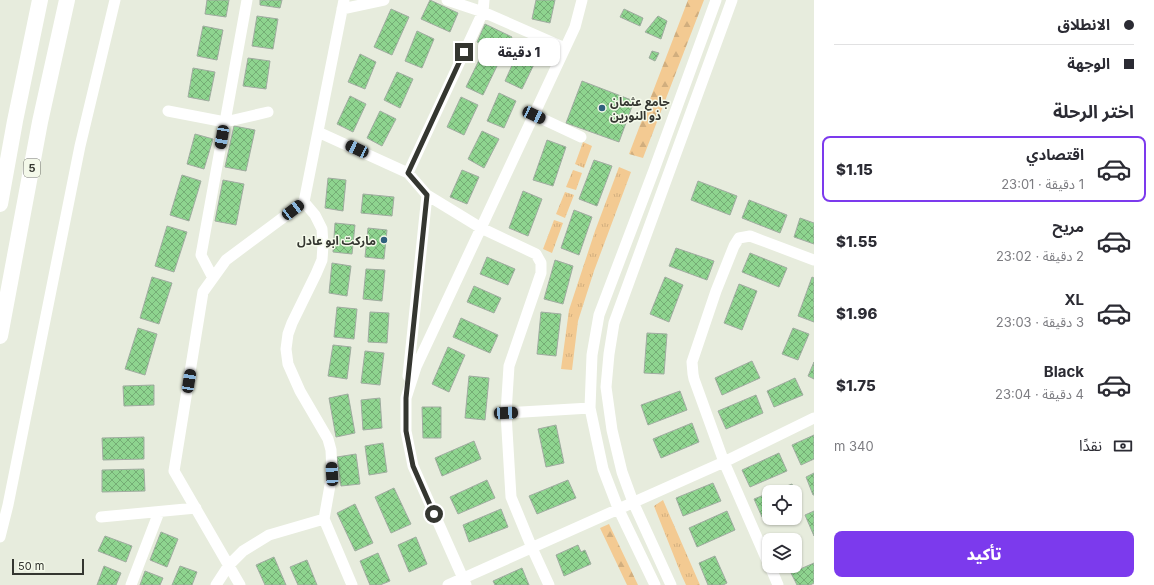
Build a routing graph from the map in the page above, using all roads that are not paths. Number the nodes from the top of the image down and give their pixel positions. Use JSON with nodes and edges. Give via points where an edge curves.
{"nodes":[{"id":1,"x":40,"y":0,"type":"edge"},
{"id":2,"x":67,"y":0,"type":"edge"},
{"id":3,"x":115,"y":0,"type":"edge"},
{"id":4,"x":247,"y":0,"type":"edge"},
{"id":5,"x":384,"y":0,"type":"edge"},
{"id":6,"x":447,"y":0,"type":"edge"},
{"id":7,"x":484,"y":0,"type":"edge"},
{"id":8,"x":582,"y":0,"type":"edge"},
{"id":9,"x":716,"y":0,"type":"edge"},
{"id":10,"x":732,"y":0,"type":"edge"},
{"id":11,"x":343,"y":4,"type":"edge"},
{"id":12,"x":483,"y":12,"type":"junction"},
{"id":13,"x":565,"y":48,"type":"junction"},
{"id":14,"x":168,"y":111,"type":"dead end"},
{"id":15,"x":268,"y":112,"type":"dead end"},
{"id":16,"x":534,"y":115,"type":"junction"},
{"id":17,"x":225,"y":122,"type":"junction"},
{"id":18,"x":318,"y":132,"type":"junction"},
{"id":19,"x":581,"y":137,"type":"dead end"},
{"id":20,"x":408,"y":173,"type":"junction"},
{"id":21,"x":427,"y":195,"type":"junction"},
{"id":22,"x":304,"y":202,"type":"junction"},
{"id":23,"x":0,"y":204,"type":"edge"},
{"id":24,"x":481,"y":228,"type":"junction"},
{"id":25,"x":631,"y":231,"type":"junction"},
{"id":26,"x":646,"y":237,"type":"junction"},
{"id":27,"x":814,"y":260,"type":"edge"},
{"id":28,"x":213,"y":278,"type":"junction"},
{"id":29,"x":0,"y":336,"type":"edge"},
{"id":30,"x":406,"y":398,"type":"junction"},
{"id":31,"x":590,"y":408,"type":"junction"},
{"id":32,"x":506,"y":413,"type":"junction"},
{"id":33,"x":814,"y":418,"type":"edge"},
{"id":34,"x":724,"y":462,"type":"junction"},
{"id":35,"x":633,"y":502,"type":"junction"},
{"id":36,"x":196,"y":508,"type":"junction"},
{"id":37,"x":618,"y":508,"type":"junction"},
{"id":38,"x":159,"y":512,"type":"junction"},
{"id":39,"x":101,"y":517,"type":"dead end"},
{"id":40,"x":324,"y":519,"type":"junction"},
{"id":41,"x":0,"y":537,"type":"edge"},
{"id":42,"x":532,"y":548,"type":"junction"},
{"id":43,"x":762,"y":549,"type":"edge"},
{"id":44,"x":229,"y":565,"type":"junction"},
{"id":45,"x":773,"y":573,"type":"edge"},
{"id":46,"x":465,"y":582,"type":"edge"},
{"id":47,"x":131,"y":585,"type":"edge"},
{"id":48,"x":216,"y":585,"type":"edge"},
{"id":49,"x":240,"y":585,"type":"edge"},
{"id":50,"x":352,"y":585,"type":"edge"},
{"id":51,"x":448,"y":585,"type":"edge"},
{"id":52,"x":549,"y":585,"type":"edge"},
{"id":53,"x":655,"y":585,"type":"edge"},
{"id":54,"x":671,"y":585,"type":"edge"},
{"id":55,"x":778,"y":585,"type":"edge"}],
"edges":[{"from":1,"to":23,"type":"highway","number":"5"},
{"from":2,"to":29,"type":"highway","number":"5","via":[[40,122]]},
{"from":3,"to":41,"type":"street","via":[[80,146]]},
{"from":4,"to":17,"type":"street"},
{"from":5,"to":11,"type":"street"},
{"from":6,"to":12,"type":"street"},
{"from":7,"to":12,"type":"street"},
{"from":8,"to":13,"type":"street","via":[[575,27]]},
{"from":9,"to":25,"type":"street"},
{"from":10,"to":26,"type":"street"},
{"from":11,"to":18,"type":"street"},
{"from":12,"to":13,"type":"street"},
{"from":12,"to":20,"type":"street"},
{"from":13,"to":16,"type":"street"},
{"from":14,"to":17,"type":"street"},
{"from":15,"to":17,"type":"street"},
{"from":16,"to":19,"type":"street"},
{"from":16,"to":24,"type":"street"},
{"from":17,"to":28,"type":"street","via":[[201,255]]},
{"from":18,"to":20,"type":"street"},
{"from":18,"to":22,"type":"street"},
{"from":20,"to":21,"type":"street"},
{"from":21,"to":24,"type":"street"},
{"from":21,"to":30,"type":"street"},
{"from":22,"to":28,"type":"street","via":[[226,260]]},
{"from":22,"to":40,"type":"street","via":[[322,229],[322,260],[292,322],[286,349],[288,364],[300,391],[328,439],[331,450],[332,474]]},
{"from":24,"to":30,"type":"street","via":[[416,367]]},
{"from":24,"to":32,"type":"street","via":[[536,254],[541,263],[541,273],[509,366]]},
{"from":25,"to":26,"type":"street"},
{"from":25,"to":31,"type":"street","via":[[599,315],[592,355]]},
{"from":26,"to":35,"type":"street","via":[[614,323],[606,387],[612,430],[622,472]]},
{"from":27,"to":34,"type":"street","via":[[750,236],[739,238],[734,246],[692,362],[694,379]]},
{"from":28,"to":36,"type":"street","via":[[203,292],[174,471]]},
{"from":30,"to":46,"type":"street","via":[[406,431],[413,466]]},
{"from":31,"to":32,"type":"street"},
{"from":31,"to":37,"type":"street","via":[[603,469]]},
{"from":32,"to":42,"type":"street","via":[[511,497]]},
{"from":33,"to":34,"type":"street"},
{"from":34,"to":35,"type":"street"},
{"from":34,"to":43,"type":"street"},
{"from":35,"to":37,"type":"street"},
{"from":35,"to":54,"type":"street"},
{"from":36,"to":38,"type":"street"},
{"from":36,"to":44,"type":"street"},
{"from":37,"to":42,"type":"street"},
{"from":37,"to":53,"type":"street"},
{"from":38,"to":39,"type":"street"},
{"from":38,"to":47,"type":"street"},
{"from":40,"to":44,"type":"street","via":[[269,535],[243,551]]},
{"from":40,"to":50,"type":"street"},
{"from":42,"to":46,"type":"street"},
{"from":42,"to":52,"type":"street"},
{"from":44,"to":48,"type":"street"},
{"from":44,"to":49,"type":"street"},
{"from":45,"to":55,"type":"street"},
{"from":46,"to":51,"type":"street"}]}
